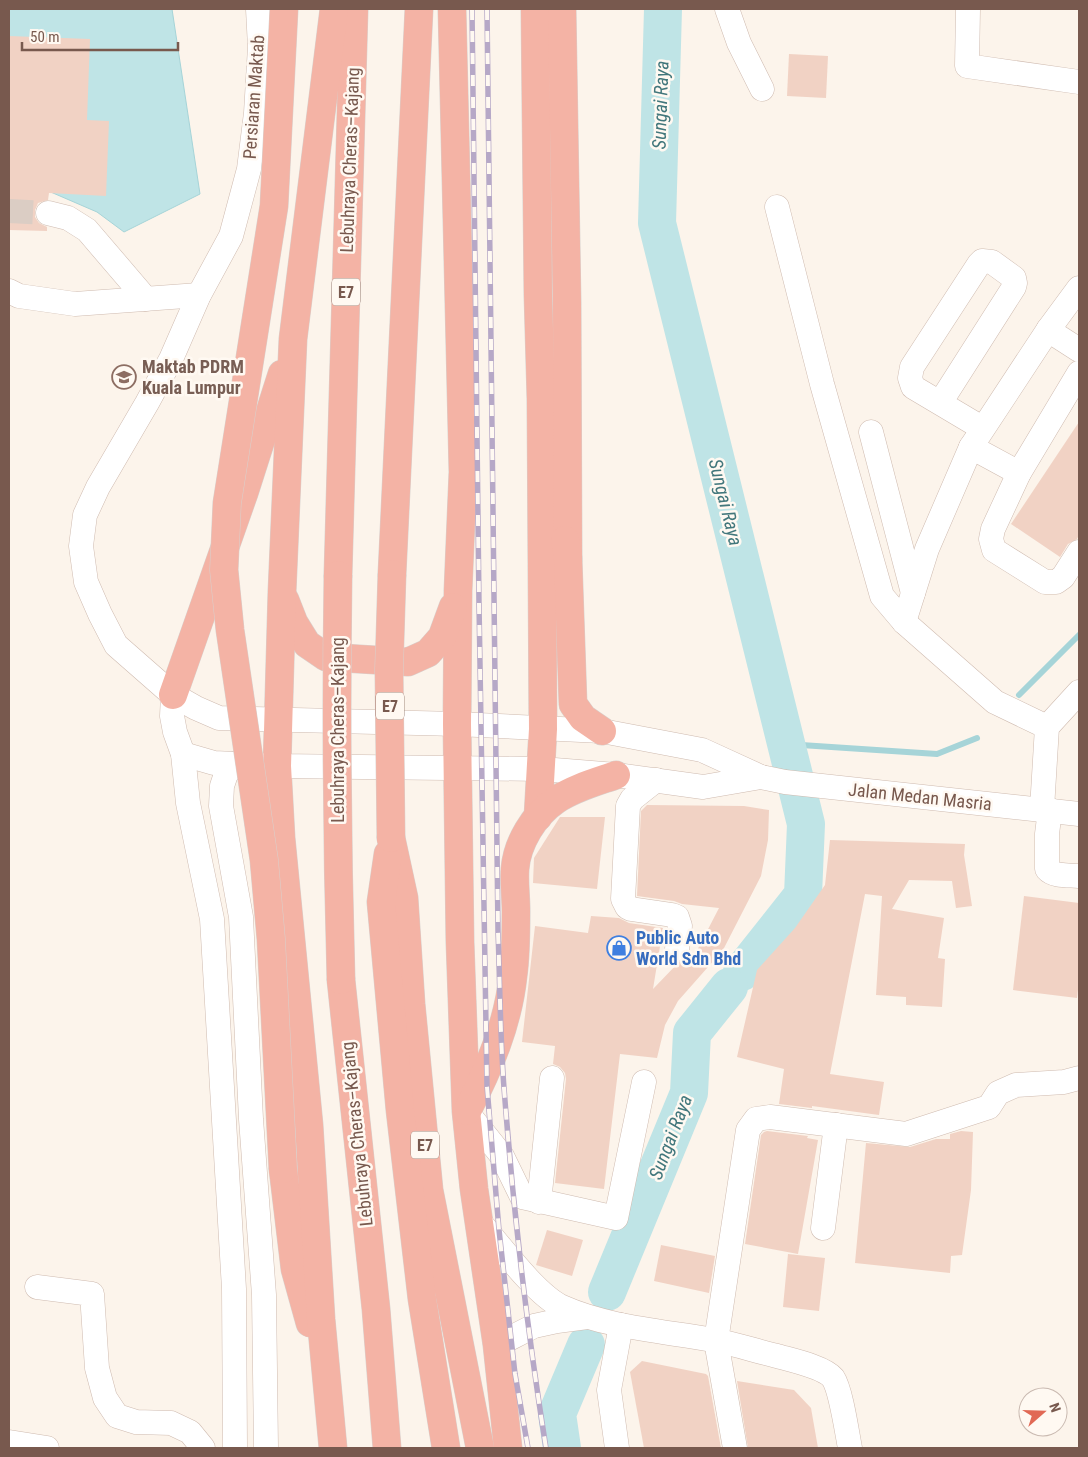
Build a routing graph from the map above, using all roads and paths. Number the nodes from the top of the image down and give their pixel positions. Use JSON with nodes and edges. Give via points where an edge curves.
{"nodes":[{"id":1,"x":258,"y":9,"type":"edge"},
{"id":2,"x":284,"y":9,"type":"edge"},
{"id":3,"x":334,"y":9,"type":"edge"},
{"id":4,"x":354,"y":9,"type":"edge"},
{"id":5,"x":419,"y":9,"type":"edge"},
{"id":6,"x":452,"y":9,"type":"edge"},
{"id":7,"x":535,"y":9,"type":"edge"},
{"id":8,"x":562,"y":9,"type":"edge"},
{"id":9,"x":727,"y":9,"type":"edge"},
{"id":10,"x":968,"y":9,"type":"edge"},
{"id":11,"x":1079,"y":82,"type":"edge"},
{"id":12,"x":762,"y":89,"type":"dead end"},
{"id":13,"x":777,"y":207,"type":"dead end"},
{"id":14,"x":48,"y":213,"type":"tunnel mouth"},
{"id":15,"x":1079,"y":288,"type":"edge"},
{"id":16,"x":9,"y":291,"type":"edge"},
{"id":17,"x":199,"y":295,"type":"junction"},
{"id":18,"x":146,"y":299,"type":"junction"},
{"id":19,"x":1048,"y":330,"type":"junction"},
{"id":20,"x":294,"y":340,"type":"junction"},
{"id":21,"x":1079,"y":350,"type":"edge"},
{"id":22,"x":1079,"y":373,"type":"edge"},
{"id":23,"x":541,"y":399,"type":"junction"},
{"id":24,"x":940,"y":403,"type":"junction"},
{"id":25,"x":871,"y":432,"type":"dead end"},
{"id":26,"x":976,"y":437,"type":"junction"},
{"id":27,"x":1019,"y":473,"type":"junction"},
{"id":28,"x":1079,"y":552,"type":"edge"},
{"id":29,"x":568,"y":559,"type":"junction"},
{"id":30,"x":458,"y":591,"type":"junction"},
{"id":31,"x":282,"y":592,"type":"junction"},
{"id":32,"x":913,"y":593,"type":"junction"},
{"id":33,"x":904,"y":622,"type":"junction"},
{"id":34,"x":1079,"y":692,"type":"edge"},
{"id":35,"x":173,"y":695,"type":"junction"},
{"id":36,"x":279,"y":720,"type":"junction"},
{"id":37,"x":457,"y":724,"type":"junction"},
{"id":38,"x":1047,"y":727,"type":"junction"},
{"id":39,"x":543,"y":729,"type":"junction"},
{"id":40,"x":602,"y":731,"type":"junction"},
{"id":41,"x":183,"y":754,"type":"junction"},
{"id":42,"x":235,"y":764,"type":"junction"},
{"id":43,"x":277,"y":766,"type":"junction"},
{"id":44,"x":458,"y":768,"type":"junction"},
{"id":45,"x":542,"y":769,"type":"junction"},
{"id":46,"x":616,"y":775,"type":"junction"},
{"id":47,"x":761,"y":777,"type":"junction"},
{"id":48,"x":656,"y":780,"type":"junction"},
{"id":49,"x":1046,"y":809,"type":"junction"},
{"id":50,"x":1079,"y":814,"type":"edge"},
{"id":51,"x":538,"y":817,"type":"junction"},
{"id":52,"x":391,"y":838,"type":"junction"},
{"id":53,"x":1079,"y":876,"type":"edge"},
{"id":54,"x":677,"y":948,"type":"dead end"},
{"id":55,"x":552,"y":1078,"type":"dead end"},
{"id":56,"x":1079,"y":1078,"type":"edge"},
{"id":57,"x":644,"y":1082,"type":"dead end"},
{"id":58,"x":466,"y":1111,"type":"junction"},
{"id":59,"x":836,"y":1125,"type":"junction"},
{"id":60,"x":539,"y":1202,"type":"junction"},
{"id":61,"x":478,"y":1220,"type":"junction"},
{"id":62,"x":823,"y":1228,"type":"dead end"},
{"id":63,"x":37,"y":1287,"type":"dead end"},
{"id":64,"x":588,"y":1317,"type":"junction"},
{"id":65,"x":621,"y":1325,"type":"junction"},
{"id":66,"x":716,"y":1341,"type":"junction"},
{"id":67,"x":497,"y":1345,"type":"junction"},
{"id":68,"x":328,"y":1387,"type":"junction"},
{"id":69,"x":9,"y":1442,"type":"edge"},
{"id":70,"x":47,"y":1448,"type":"edge"},
{"id":71,"x":204,"y":1448,"type":"edge"},
{"id":72,"x":235,"y":1448,"type":"edge"},
{"id":73,"x":266,"y":1448,"type":"edge"},
{"id":74,"x":334,"y":1448,"type":"edge"},
{"id":75,"x":387,"y":1448,"type":"edge"},
{"id":76,"x":446,"y":1448,"type":"edge"},
{"id":77,"x":480,"y":1448,"type":"edge"},
{"id":78,"x":508,"y":1448,"type":"edge"},
{"id":79,"x":617,"y":1448,"type":"edge"},
{"id":80,"x":735,"y":1448,"type":"edge"},
{"id":81,"x":850,"y":1448,"type":"edge"}],
"edges":[{"from":1,"to":17,"type":"street","name":"Persiaran Maktab","via":[[260,47],[249,169],[231,236]]},
{"from":2,"to":68,"type":"highway","bridge":true,"via":[[274,206],[227,503],[224,570],[264,860],[284,1169],[295,1269]]},
{"from":3,"to":20,"type":"highway"},
{"from":4,"to":75,"type":"highway","name":"Lebuhraya Cheras–Kajang","number":"E7","bridge":true,"via":[[338,575],[338,881],[341,980],[376,1309]]},
{"from":5,"to":52,"type":"highway","number":"E7","bridge":true,"via":[[392,574],[389,670]]},
{"from":6,"to":30,"type":"highway","via":[[462,472]]},
{"from":7,"to":23,"type":"highway"},
{"from":8,"to":29,"type":"highway"},
{"from":9,"to":12,"type":"street"},
{"from":10,"to":11,"type":"street","via":[[967,66]]},
{"from":13,"to":33,"type":"street","via":[[822,384],[882,596]]},
{"from":14,"to":18,"type":"street","via":[[68,218],[87,230]]},
{"from":15,"to":19,"type":"street"},
{"from":16,"to":18,"type":"street","via":[[19,296],[74,304]]},
{"from":17,"to":18,"type":"street"},
{"from":17,"to":35,"type":"street","name":"Persiaran Maktab","via":[[171,359],[85,515],[81,546],[86,582],[116,644]]},
{"from":19,"to":21,"type":"street"},
{"from":19,"to":26,"type":"street"},
{"from":20,"to":31,"type":"highway"},
{"from":20,"to":35,"type":"highway"},
{"from":22,"to":27,"type":"street"},
{"from":23,"to":29,"type":"highway","via":[[551,443]]},
{"from":23,"to":39,"type":"highway"},
{"from":24,"to":24,"type":"street","via":[[1016,283],[992,262],[978,264],[912,366],[910,378],[913,387]]},
{"from":24,"to":26,"type":"street"},
{"from":25,"to":32,"type":"street"},
{"from":26,"to":27,"type":"street"},
{"from":26,"to":32,"type":"street","via":[[926,550]]},
{"from":27,"to":28,"type":"street","via":[[993,529],[994,550],[1045,582],[1056,582],[1064,577]]},
{"from":29,"to":40,"type":"highway","via":[[573,704],[583,718]]},
{"from":30,"to":31,"type":"highway","via":[[442,637],[428,653],[408,662],[326,657],[307,644],[294,623]]},
{"from":30,"to":37,"type":"highway"},
{"from":31,"to":36,"type":"highway"},
{"from":32,"to":33,"type":"street"},
{"from":33,"to":38,"type":"street","via":[[995,702]]},
{"from":34,"to":38,"type":"street"},
{"from":35,"to":36,"type":"street","name":"Jalan Medan Masria","via":[[219,718]]},
{"from":35,"to":41,"type":"street","via":[[172,716]]},
{"from":36,"to":37,"type":"street","name":"Jalan Medan Masria"},
{"from":36,"to":43,"type":"highway"},
{"from":37,"to":39,"type":"street","name":"Jalan Medan Masria"},
{"from":37,"to":44,"type":"highway"},
{"from":38,"to":49,"type":"street"},
{"from":39,"to":40,"type":"street","name":"Jalan Medan Masria"},
{"from":39,"to":45,"type":"highway"},
{"from":40,"to":47,"type":"street","name":"Jalan Medan Masria","via":[[702,750]]},
{"from":41,"to":42,"type":"street","name":"Jalan Medan Masria"},
{"from":41,"to":72,"type":"street","via":[[188,803],[212,919],[234,1289]]},
{"from":42,"to":43,"type":"street","name":"Jalan Medan Masria"},
{"from":42,"to":73,"type":"street","via":[[226,774],[221,806],[241,917],[264,1295]]},
{"from":43,"to":44,"type":"street","name":"Jalan Medan Masria"},
{"from":43,"to":68,"type":"highway","via":[[309,1125]]},
{"from":44,"to":45,"type":"street","name":"Jalan Medan Masria"},
{"from":44,"to":58,"type":"highway"},
{"from":45,"to":46,"type":"street","name":"Jalan Medan Masria"},
{"from":45,"to":51,"type":"highway"},
{"from":46,"to":48,"type":"street","name":"Jalan Medan Masria"},
{"from":46,"to":51,"type":"highway","via":[[556,800]]},
{"from":47,"to":48,"type":"street","name":"Jalan Medan Masria","via":[[704,787]]},
{"from":47,"to":49,"type":"street","name":"Jalan Medan Masria","via":[[830,788]]},
{"from":48,"to":54,"type":"street","via":[[628,806],[624,899],[631,909],[677,917],[680,926]]},
{"from":49,"to":50,"type":"street","name":"Jalan Medan Masria"},
{"from":49,"to":53,"type":"street","via":[[1047,869],[1055,874]]},
{"from":51,"to":58,"type":"highway","via":[[521,841],[515,868],[514,976],[503,1028],[487,1071]]},
{"from":52,"to":76,"type":"highway","number":"E7","via":[[381,902],[421,1290]]},
{"from":52,"to":77,"type":"highway","number":"E7","via":[[404,898],[429,1190]]},
{"from":55,"to":60,"type":"street"},
{"from":56,"to":59,"type":"street","via":[[1016,1085],[998,1093],[988,1107],[906,1134]]},
{"from":57,"to":60,"type":"street","via":[[616,1218]]},
{"from":58,"to":60,"type":"street","via":[[502,1156],[522,1197]]},
{"from":58,"to":61,"type":"highway"},
{"from":59,"to":62,"type":"street"},
{"from":59,"to":66,"type":"street","via":[[770,1117],[756,1119],[748,1130]]},
{"from":61,"to":64,"type":"street","via":[[541,1291],[560,1306]]},
{"from":61,"to":67,"type":"highway"},
{"from":63,"to":71,"type":"street","via":[[92,1294],[98,1368],[105,1398],[117,1416],[136,1422],[171,1423],[190,1432]]},
{"from":64,"to":65,"type":"street"},
{"from":64,"to":67,"type":"street","via":[[534,1326]]},
{"from":65,"to":66,"type":"street"},
{"from":65,"to":79,"type":"street","via":[[609,1390]]},
{"from":66,"to":80,"type":"street"},
{"from":66,"to":81,"type":"street","via":[[811,1365],[832,1378],[841,1402]]},
{"from":67,"to":78,"type":"highway"},
{"from":68,"to":74,"type":"highway"},
{"from":69,"to":70,"type":"street"}]}
